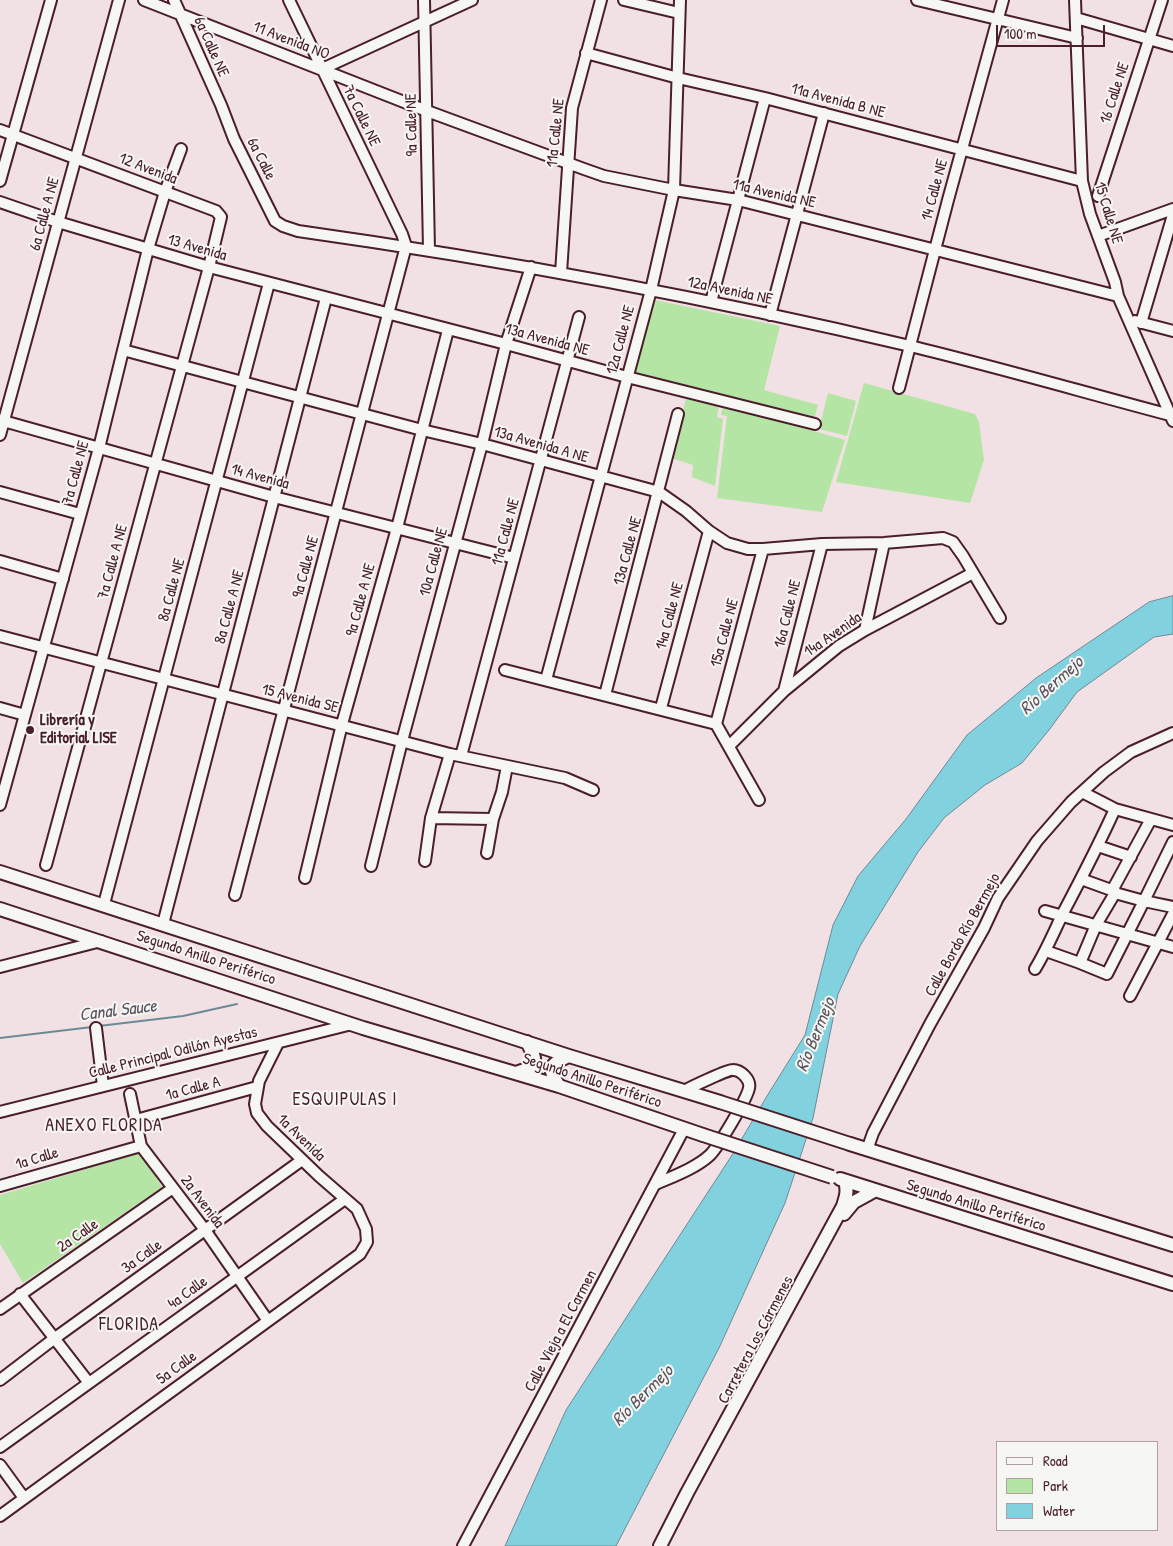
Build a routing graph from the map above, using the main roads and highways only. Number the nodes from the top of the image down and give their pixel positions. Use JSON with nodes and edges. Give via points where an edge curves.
{"nodes":[{"id":1,"x":0,"y":872,"type":"edge"},
{"id":2,"x":0,"y":909,"type":"edge"},
{"id":3,"x":527,"y":1042,"type":"junction"},
{"id":4,"x":569,"y":1056,"type":"junction"},
{"id":5,"x":516,"y":1073,"type":"junction"},
{"id":6,"x":559,"y":1086,"type":"junction"},
{"id":7,"x":845,"y":1181,"type":"junction"},
{"id":8,"x":874,"y":1191,"type":"junction"},
{"id":9,"x":1173,"y":1245,"type":"edge"},
{"id":10,"x":1173,"y":1284,"type":"edge"},
{"id":11,"x":677,"y":1514,"type":"junction"},
{"id":12,"x":660,"y":1546,"type":"edge"}],
"edges":[{"from":1,"to":3,"type":"main road","name":"Segundo Anillo Periférico"},
{"from":2,"to":5,"type":"main road","name":"Segundo Anillo Periférico","via":[[353,1024]]},
{"from":3,"to":4,"type":"main road","name":"Segundo Anillo Periférico"},
{"from":3,"to":5,"type":"main road","via":[[534,1054],[533,1065]]},
{"from":4,"to":6,"type":"main road","via":[[553,1064],[552,1076]]},
{"from":4,"to":9,"type":"main road","name":"Segundo Anillo Periférico","bridge":true},
{"from":5,"to":6,"type":"main road","name":"Segundo Anillo Periférico"},
{"from":6,"to":7,"type":"main road","name":"Segundo Anillo Periférico","bridge":true},
{"from":7,"to":8,"type":"main road","name":"Segundo Anillo Periférico"},
{"from":7,"to":11,"type":"main road","name":"Carretera Los Cármenes","via":[[847,1190],[842,1206]]},
{"from":8,"to":10,"type":"main road","name":"Segundo Anillo Periférico"},
{"from":8,"to":11,"type":"main road","name":"Carretera Los Cármenes","via":[[847,1209]]},
{"from":11,"to":12,"type":"main road","name":"Carretera Los Cármenes"}]}
